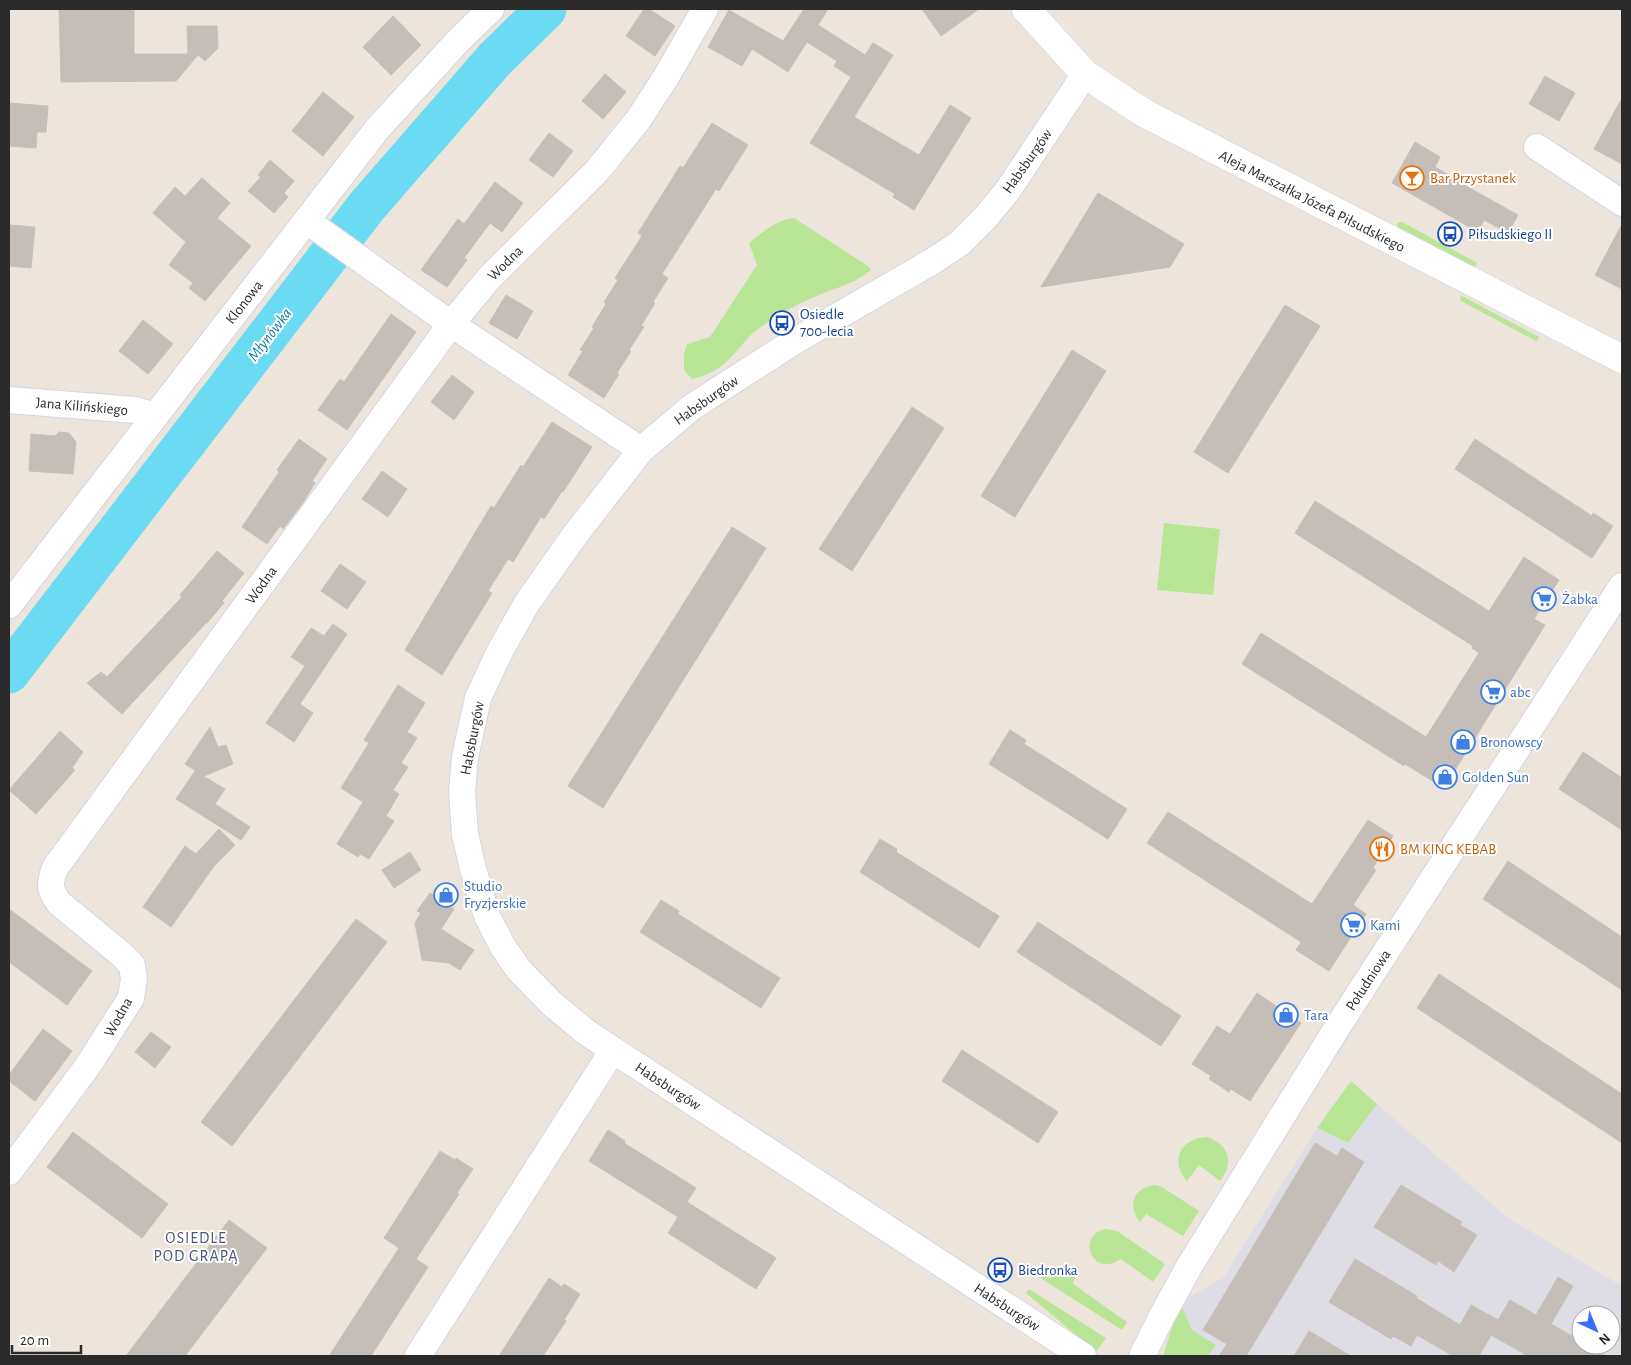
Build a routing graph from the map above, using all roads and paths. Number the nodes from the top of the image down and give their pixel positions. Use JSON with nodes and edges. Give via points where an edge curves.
{"nodes":[{"id":1,"x":491,"y":9,"type":"edge"},
{"id":2,"x":705,"y":9,"type":"edge"},
{"id":3,"x":1026,"y":9,"type":"edge"},
{"id":4,"x":1085,"y":74,"type":"junction"},
{"id":5,"x":1537,"y":147,"type":"dead end"},
{"id":6,"x":1622,"y":203,"type":"edge"},
{"id":7,"x":307,"y":221,"type":"junction"},
{"id":8,"x":451,"y":324,"type":"junction"},
{"id":9,"x":1622,"y":359,"type":"edge"},
{"id":10,"x":9,"y":400,"type":"edge"},
{"id":11,"x":155,"y":416,"type":"junction"},
{"id":12,"x":641,"y":450,"type":"junction"},
{"id":13,"x":1622,"y":586,"type":"edge"},
{"id":14,"x":9,"y":605,"type":"edge"},
{"id":15,"x":613,"y":1050,"type":"junction"},
{"id":16,"x":9,"y":1172,"type":"edge"},
{"id":17,"x":418,"y":1356,"type":"edge"},
{"id":18,"x":1083,"y":1356,"type":"edge"},
{"id":19,"x":1142,"y":1356,"type":"edge"}],
"edges":[{"from":1,"to":7,"type":"street","name":"Klonowa","via":[[378,128]]},
{"from":2,"to":8,"type":"street","name":"Wodna","via":[[657,92],[597,172],[490,277]]},
{"from":3,"to":4,"type":"street","name":"Aleja Marszałka Józefa Piłsudskiego"},
{"from":4,"to":9,"type":"street","name":"Aleja Marszałka Józefa Piłsudskiego","via":[[1144,113]]},
{"from":4,"to":12,"type":"street","name":"Habsburgów","via":[[1008,190],[960,243],[793,342],[692,407]]},
{"from":5,"to":6,"type":"street"},
{"from":7,"to":8,"type":"street"},
{"from":7,"to":11,"type":"street","name":"Klonowa"},
{"from":8,"to":12,"type":"street"},
{"from":8,"to":16,"type":"street","name":"Wodna","via":[[55,868],[50,881],[52,893],[59,903],[132,965],[134,979],[131,998],[98,1051]]},
{"from":10,"to":11,"type":"street","name":"Jana Kilińskiego","via":[[135,410]]},
{"from":11,"to":14,"type":"street","name":"Klonowa"},
{"from":12,"to":15,"type":"street","name":"Habsburgów","via":[[537,588],[499,653],[478,698],[465,757],[462,792],[465,834],[473,869],[487,916],[503,947],[519,970],[551,1002]]},
{"from":13,"to":19,"type":"street","name":"Południowa","via":[[1340,1023],[1190,1265]]},
{"from":15,"to":17,"type":"street"},
{"from":15,"to":18,"type":"street","name":"Habsburgów"}]}
